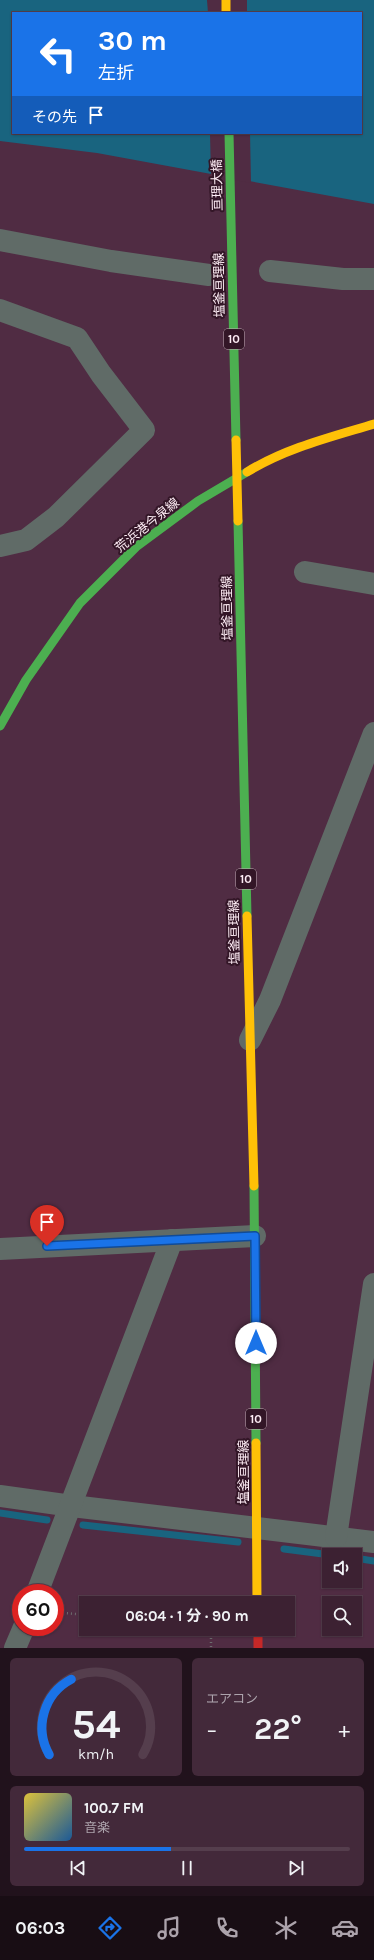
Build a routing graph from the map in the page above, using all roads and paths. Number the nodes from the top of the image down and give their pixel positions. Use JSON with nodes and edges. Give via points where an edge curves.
{"nodes":[{"id":1,"x":226,"y":0,"type":"edge"},
{"id":2,"x":226,"y":12,"type":"edge"},
{"id":3,"x":229,"y":134,"type":"edge"},
{"id":4,"x":231,"y":237,"type":"joint"},
{"id":5,"x":0,"y":240,"type":"edge"},
{"id":6,"x":270,"y":271,"type":"dead end"},
{"id":7,"x":209,"y":275,"type":"dead end"},
{"id":8,"x":374,"y":280,"type":"edge"},
{"id":9,"x":0,"y":310,"type":"edge"},
{"id":10,"x":374,"y":424,"type":"edge"},
{"id":11,"x":0,"y":546,"type":"edge"},
{"id":12,"x":305,"y":572,"type":"dead end"},
{"id":13,"x":374,"y":584,"type":"edge"},
{"id":14,"x":0,"y":726,"type":"edge"},
{"id":15,"x":374,"y":733,"type":"edge"},
{"id":16,"x":250,"y":1040,"type":"junction"},
{"id":17,"x":255,"y":1236,"type":"junction"},
{"id":18,"x":172,"y":1240,"type":"junction"},
{"id":19,"x":0,"y":1249,"type":"edge"},
{"id":20,"x":374,"y":1284,"type":"edge"},
{"id":21,"x":0,"y":1496,"type":"edge"},
{"id":22,"x":72,"y":1506,"type":"junction"},
{"id":23,"x":256,"y":1527,"type":"junction"},
{"id":24,"x":336,"y":1537,"type":"junction"},
{"id":25,"x":374,"y":1542,"type":"edge"},
{"id":26,"x":41,"y":1584,"type":"edge"},
{"id":27,"x":257,"y":1596,"type":"edge"},
{"id":28,"x":64,"y":1613,"type":"edge"},
{"id":29,"x":79,"y":1614,"type":"edge"},
{"id":30,"x":20,"y":1636,"type":"edge"},
{"id":31,"x":211,"y":1636,"type":"edge"},
{"id":32,"x":258,"y":1636,"type":"edge"},
{"id":33,"x":15,"y":1648,"type":"edge"},
{"id":34,"x":211,"y":1648,"type":"edge"},
{"id":35,"x":258,"y":1648,"type":"edge"}],
"edges":[{"from":1,"to":2,"type":"main road"},
{"from":3,"to":4,"type":"main road","name":"亘理大橋","number":"10"},
{"from":4,"to":16,"type":"main road","name":"塩釜亘理線","number":"10","bridge":true},
{"from":5,"to":7,"type":"street","via":[[111,261]]},
{"from":6,"to":8,"type":"street"},
{"from":9,"to":11,"type":"street","via":[[77,338],[144,430],[56,517],[26,540]]},
{"from":10,"to":14,"type":"main road","name":"荒浜港今泉線","via":[[313,442],[264,462],[198,501],[136,547],[80,603],[26,680]]},
{"from":12,"to":13,"type":"street"},
{"from":15,"to":16,"type":"street","via":[[270,1000]]},
{"from":16,"to":17,"type":"main road","name":"塩釜亘理線","number":"10"},
{"from":17,"to":18,"type":"street"},
{"from":17,"to":23,"type":"main road","name":"塩釜亘理線","number":"10"},
{"from":18,"to":19,"type":"street"},
{"from":18,"to":22,"type":"street"},
{"from":20,"to":24,"type":"street"},
{"from":21,"to":22,"type":"street"},
{"from":22,"to":23,"type":"street"},
{"from":22,"to":26,"type":"street"},
{"from":23,"to":24,"type":"street"},
{"from":23,"to":27,"type":"main road","name":"塩釜亘理線","number":"10"},
{"from":24,"to":25,"type":"street"},
{"from":28,"to":29,"type":"path"},
{"from":30,"to":33,"type":"street"},
{"from":31,"to":34,"type":"path"},
{"from":32,"to":35,"type":"main road"}]}
